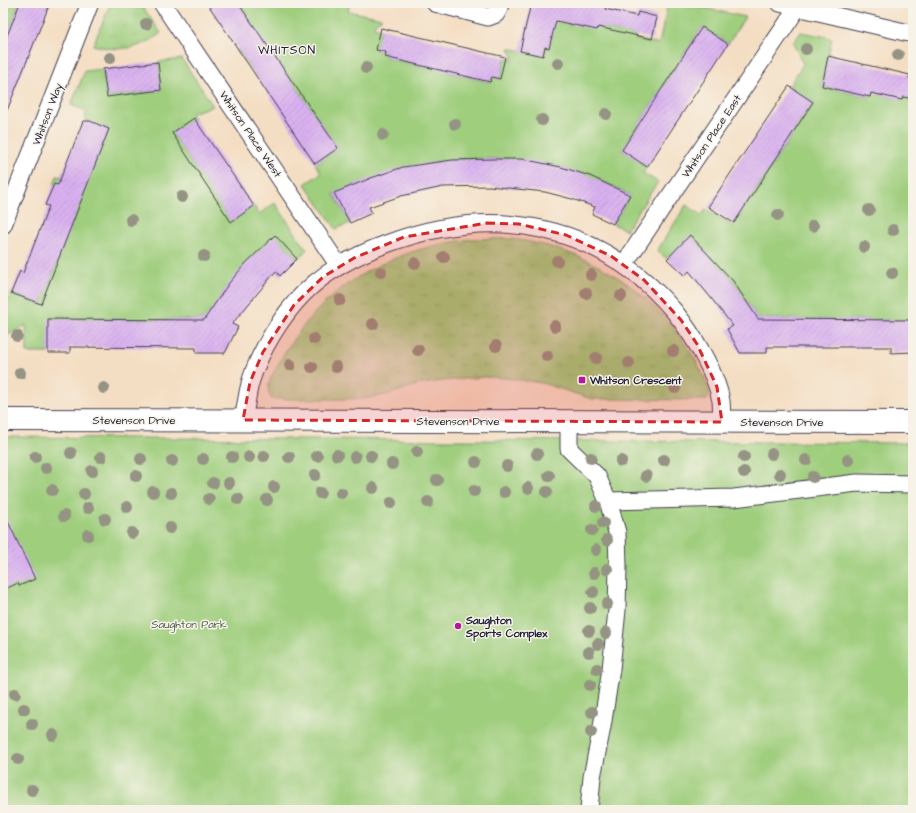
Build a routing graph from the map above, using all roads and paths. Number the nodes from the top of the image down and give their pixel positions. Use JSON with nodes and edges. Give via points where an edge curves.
{"nodes":[{"id":1,"x":90,"y":3,"type":"edge"},
{"id":2,"x":162,"y":3,"type":"edge"},
{"id":3,"x":435,"y":3,"type":"edge"},
{"id":4,"x":502,"y":3,"type":"edge"},
{"id":5,"x":780,"y":3,"type":"edge"},
{"id":6,"x":798,"y":7,"type":"junction"},
{"id":7,"x":913,"y":34,"type":"edge"},
{"id":8,"x":3,"y":225,"type":"edge"},
{"id":9,"x":624,"y":264,"type":"junction"},
{"id":10,"x":339,"y":266,"type":"junction"},
{"id":11,"x":3,"y":420,"type":"edge"},
{"id":12,"x":243,"y":420,"type":"junction"},
{"id":13,"x":569,"y":421,"type":"junction"},
{"id":14,"x":722,"y":422,"type":"junction"},
{"id":15,"x":913,"y":422,"type":"edge"},
{"id":16,"x":913,"y":484,"type":"edge"},
{"id":17,"x":608,"y":500,"type":"junction"},
{"id":18,"x":589,"y":810,"type":"edge"}],
"edges":[{"from":1,"to":8,"type":"street","name":"Whitson Way"},
{"from":2,"to":10,"type":"street","name":"Whitson Place West"},
{"from":3,"to":4,"type":"street","via":[[488,17],[496,14]]},
{"from":5,"to":6,"type":"street"},
{"from":6,"to":7,"type":"street"},
{"from":6,"to":9,"type":"street","name":"Whitson Place East"},
{"from":9,"to":10,"type":"street","via":[[584,242],[549,229],[519,224],[487,223],[459,225],[404,237]]},
{"from":9,"to":14,"type":"street","via":[[663,298],[697,344],[721,401]]},
{"from":10,"to":12,"type":"street","via":[[303,294],[271,337],[250,382]]},
{"from":11,"to":12,"type":"street","name":"Stevenson Drive"},
{"from":12,"to":13,"type":"street","name":"Stevenson Drive"},
{"from":13,"to":14,"type":"street","name":"Stevenson Drive"},
{"from":13,"to":17,"type":"street","via":[[569,449],[597,476]]},
{"from":14,"to":15,"type":"street","name":"Stevenson Drive"},
{"from":16,"to":17,"type":"street","via":[[857,483],[734,498]]},
{"from":17,"to":18,"type":"street","via":[[616,532],[617,610],[611,669],[592,777]]}]}
